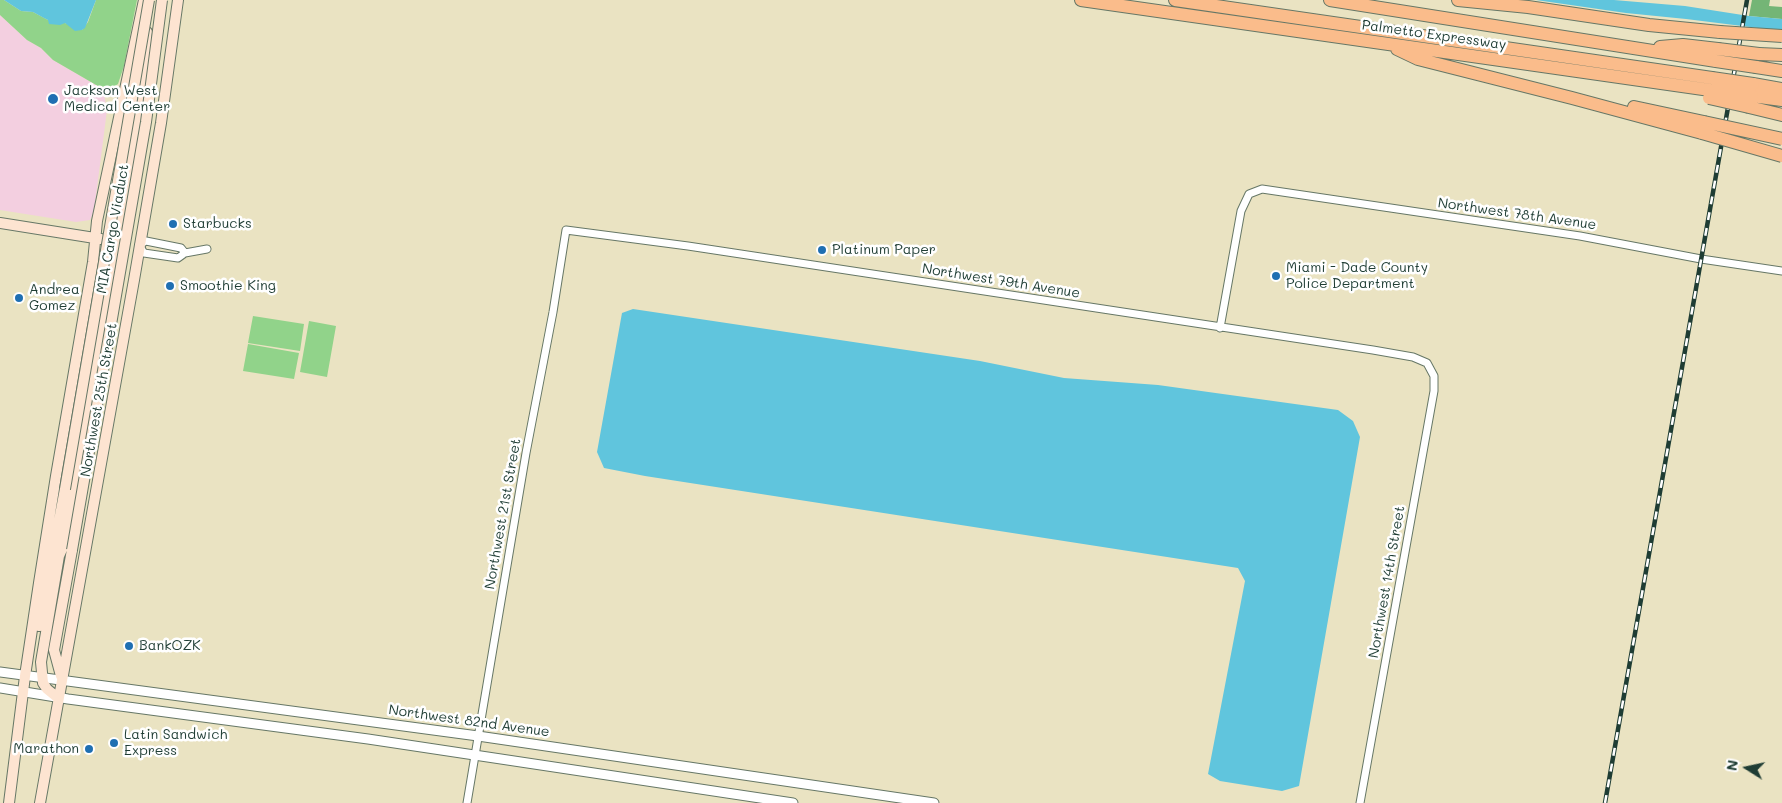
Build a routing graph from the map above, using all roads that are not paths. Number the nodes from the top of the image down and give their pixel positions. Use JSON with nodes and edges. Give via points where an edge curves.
{"nodes":[{"id":1,"x":162,"y":0,"type":"edge"},
{"id":2,"x":178,"y":0,"type":"edge"},
{"id":3,"x":1081,"y":0,"type":"edge"},
{"id":4,"x":1175,"y":0,"type":"edge"},
{"id":5,"x":1234,"y":0,"type":"edge"},
{"id":6,"x":1330,"y":0,"type":"edge"},
{"id":7,"x":1458,"y":0,"type":"edge"},
{"id":8,"x":145,"y":1,"type":"edge"},
{"id":9,"x":1782,"y":36,"type":"edge"},
{"id":10,"x":1384,"y":43,"type":"junction"},
{"id":11,"x":1782,"y":55,"type":"edge"},
{"id":12,"x":1782,"y":70,"type":"edge"},
{"id":13,"x":1713,"y":74,"type":"junction"},
{"id":14,"x":1782,"y":80,"type":"edge"},
{"id":15,"x":1753,"y":86,"type":"junction"},
{"id":16,"x":1782,"y":88,"type":"edge"},
{"id":17,"x":1782,"y":100,"type":"edge"},
{"id":18,"x":1782,"y":114,"type":"edge"},
{"id":19,"x":1704,"y":128,"type":"junction"},
{"id":20,"x":1782,"y":139,"type":"edge"},
{"id":21,"x":1782,"y":156,"type":"edge"},
{"id":22,"x":0,"y":223,"type":"edge"},
{"id":23,"x":566,"y":230,"type":"joint"},
{"id":24,"x":96,"y":238,"type":"junction"},
{"id":25,"x":116,"y":242,"type":"junction"},
{"id":26,"x":139,"y":245,"type":"junction"},
{"id":27,"x":207,"y":249,"type":"dead end"},
{"id":28,"x":185,"y":253,"type":"junction"},
{"id":29,"x":1782,"y":271,"type":"edge"},
{"id":30,"x":1220,"y":328,"type":"junction"},
{"id":31,"x":1429,"y":366,"type":"joint"},
{"id":32,"x":56,"y":534,"type":"junction"},
{"id":33,"x":59,"y":556,"type":"junction"},
{"id":34,"x":0,"y":672,"type":"edge"},
{"id":35,"x":25,"y":676,"type":"junction"},
{"id":36,"x":41,"y":677,"type":"junction"},
{"id":37,"x":62,"y":680,"type":"junction"},
{"id":38,"x":0,"y":688,"type":"edge"},
{"id":39,"x":23,"y":692,"type":"junction"},
{"id":40,"x":58,"y":698,"type":"junction"},
{"id":41,"x":258,"y":706,"type":"junction"},
{"id":42,"x":255,"y":724,"type":"junction"},
{"id":43,"x":478,"y":736,"type":"junction"},
{"id":44,"x":475,"y":755,"type":"junction"},
{"id":45,"x":900,"y":800,"type":"edge"},
{"id":46,"x":9,"y":803,"type":"edge"},
{"id":47,"x":40,"y":803,"type":"edge"},
{"id":48,"x":467,"y":803,"type":"edge"},
{"id":49,"x":793,"y":803,"type":"edge"},
{"id":50,"x":934,"y":803,"type":"edge"},
{"id":51,"x":1360,"y":803,"type":"edge"}],
"edges":[{"from":1,"to":37,"type":"main road","name":"MIA Cargo Viaduct","bridge":true,"via":[[146,122],[54,650]]},
{"from":2,"to":26,"type":"main road","name":"Northwest 25th Street"},
{"from":3,"to":10,"type":"highway","name":"Palmetto Expressway"},
{"from":4,"to":13,"type":"highway"},
{"from":5,"to":13,"type":"highway"},
{"from":6,"to":13,"type":"highway","name":"Palmetto Expressway","via":[[1645,49]]},
{"from":7,"to":9,"type":"highway","bridge":true,"via":[[1649,25]]},
{"from":8,"to":24,"type":"main road"},
{"from":8,"to":25,"type":"main road","via":[[144,73]]},
{"from":8,"to":32,"type":"main road","name":"MIA Cargo Viaduct","bridge":true},
{"from":10,"to":13,"type":"highway","name":"Palmetto Expressway","via":[[1692,87]]},
{"from":10,"to":19,"type":"highway","via":[[1418,59],[1572,98],[1627,106]]},
{"from":11,"to":13,"type":"highway","bridge":true,"via":[[1759,54]]},
{"from":12,"to":15,"type":"highway","name":"Palmetto Expressway"},
{"from":13,"to":15,"type":"highway","name":"Palmetto Expressway","bridge":true},
{"from":13,"to":15,"type":"highway","bridge":true},
{"from":13,"to":15,"type":"highway","bridge":true},
{"from":14,"to":15,"type":"highway"},
{"from":15,"to":16,"type":"highway"},
{"from":15,"to":17,"type":"highway","name":"Palmetto Expressway"},
{"from":15,"to":18,"type":"highway"},
{"from":19,"to":20,"type":"highway","bridge":true},
{"from":19,"to":21,"type":"highway","bridge":true},
{"from":22,"to":24,"type":"main road"},
{"from":23,"to":30,"type":"street","name":"Northwest 79th Avenue"},
{"from":23,"to":43,"type":"street","name":"Northwest 21st Street"},
{"from":24,"to":25,"type":"main road"},
{"from":24,"to":35,"type":"main road"},
{"from":25,"to":26,"type":"main road"},
{"from":25,"to":33,"type":"main road"},
{"from":26,"to":28,"type":"street","via":[[146,241],[180,248]]},
{"from":26,"to":28,"type":"street","via":[[144,252],[178,258]]},
{"from":26,"to":37,"type":"main road","name":"Northwest 25th Street"},
{"from":27,"to":28,"type":"street"},
{"from":29,"to":30,"type":"street","name":"Northwest 78th Avenue","via":[[1580,236],[1262,189],[1250,194],[1240,211]]},
{"from":30,"to":31,"type":"street","name":"Northwest 79th Avenue","via":[[1408,356]]},
{"from":31,"to":51,"type":"street","name":"Northwest 14th Street","via":[[1434,376],[1434,391]]},
{"from":32,"to":33,"type":"main road"},
{"from":32,"to":35,"type":"main road","name":"MIA Cargo Viaduct","via":[[34,655]]},
{"from":33,"to":36,"type":"main road"},
{"from":34,"to":35,"type":"street","name":"Northwest 82nd Avenue"},
{"from":35,"to":36,"type":"street","name":"Northwest 82nd Avenue"},
{"from":35,"to":39,"type":"main road"},
{"from":36,"to":37,"type":"street","name":"Northwest 82nd Avenue"},
{"from":36,"to":40,"type":"main road","via":[[47,689]]},
{"from":37,"to":40,"type":"main road","name":"Northwest 25th Street"},
{"from":37,"to":41,"type":"street","name":"Northwest 82nd Avenue"},
{"from":38,"to":39,"type":"street"},
{"from":39,"to":40,"type":"street"},
{"from":39,"to":46,"type":"main road"},
{"from":40,"to":42,"type":"street"},
{"from":40,"to":47,"type":"main road","name":"Northwest 25th Street"},
{"from":41,"to":42,"type":"street"},
{"from":41,"to":43,"type":"street","name":"Northwest 82nd Avenue"},
{"from":42,"to":44,"type":"street"},
{"from":43,"to":44,"type":"street","name":"Northwest 21st Street"},
{"from":43,"to":45,"type":"street","name":"Northwest 82nd Avenue"},
{"from":44,"to":48,"type":"street","name":"Northwest 21st Street"},
{"from":44,"to":49,"type":"street"},
{"from":45,"to":50,"type":"street","name":"Northwest 82nd Avenue"}]}
